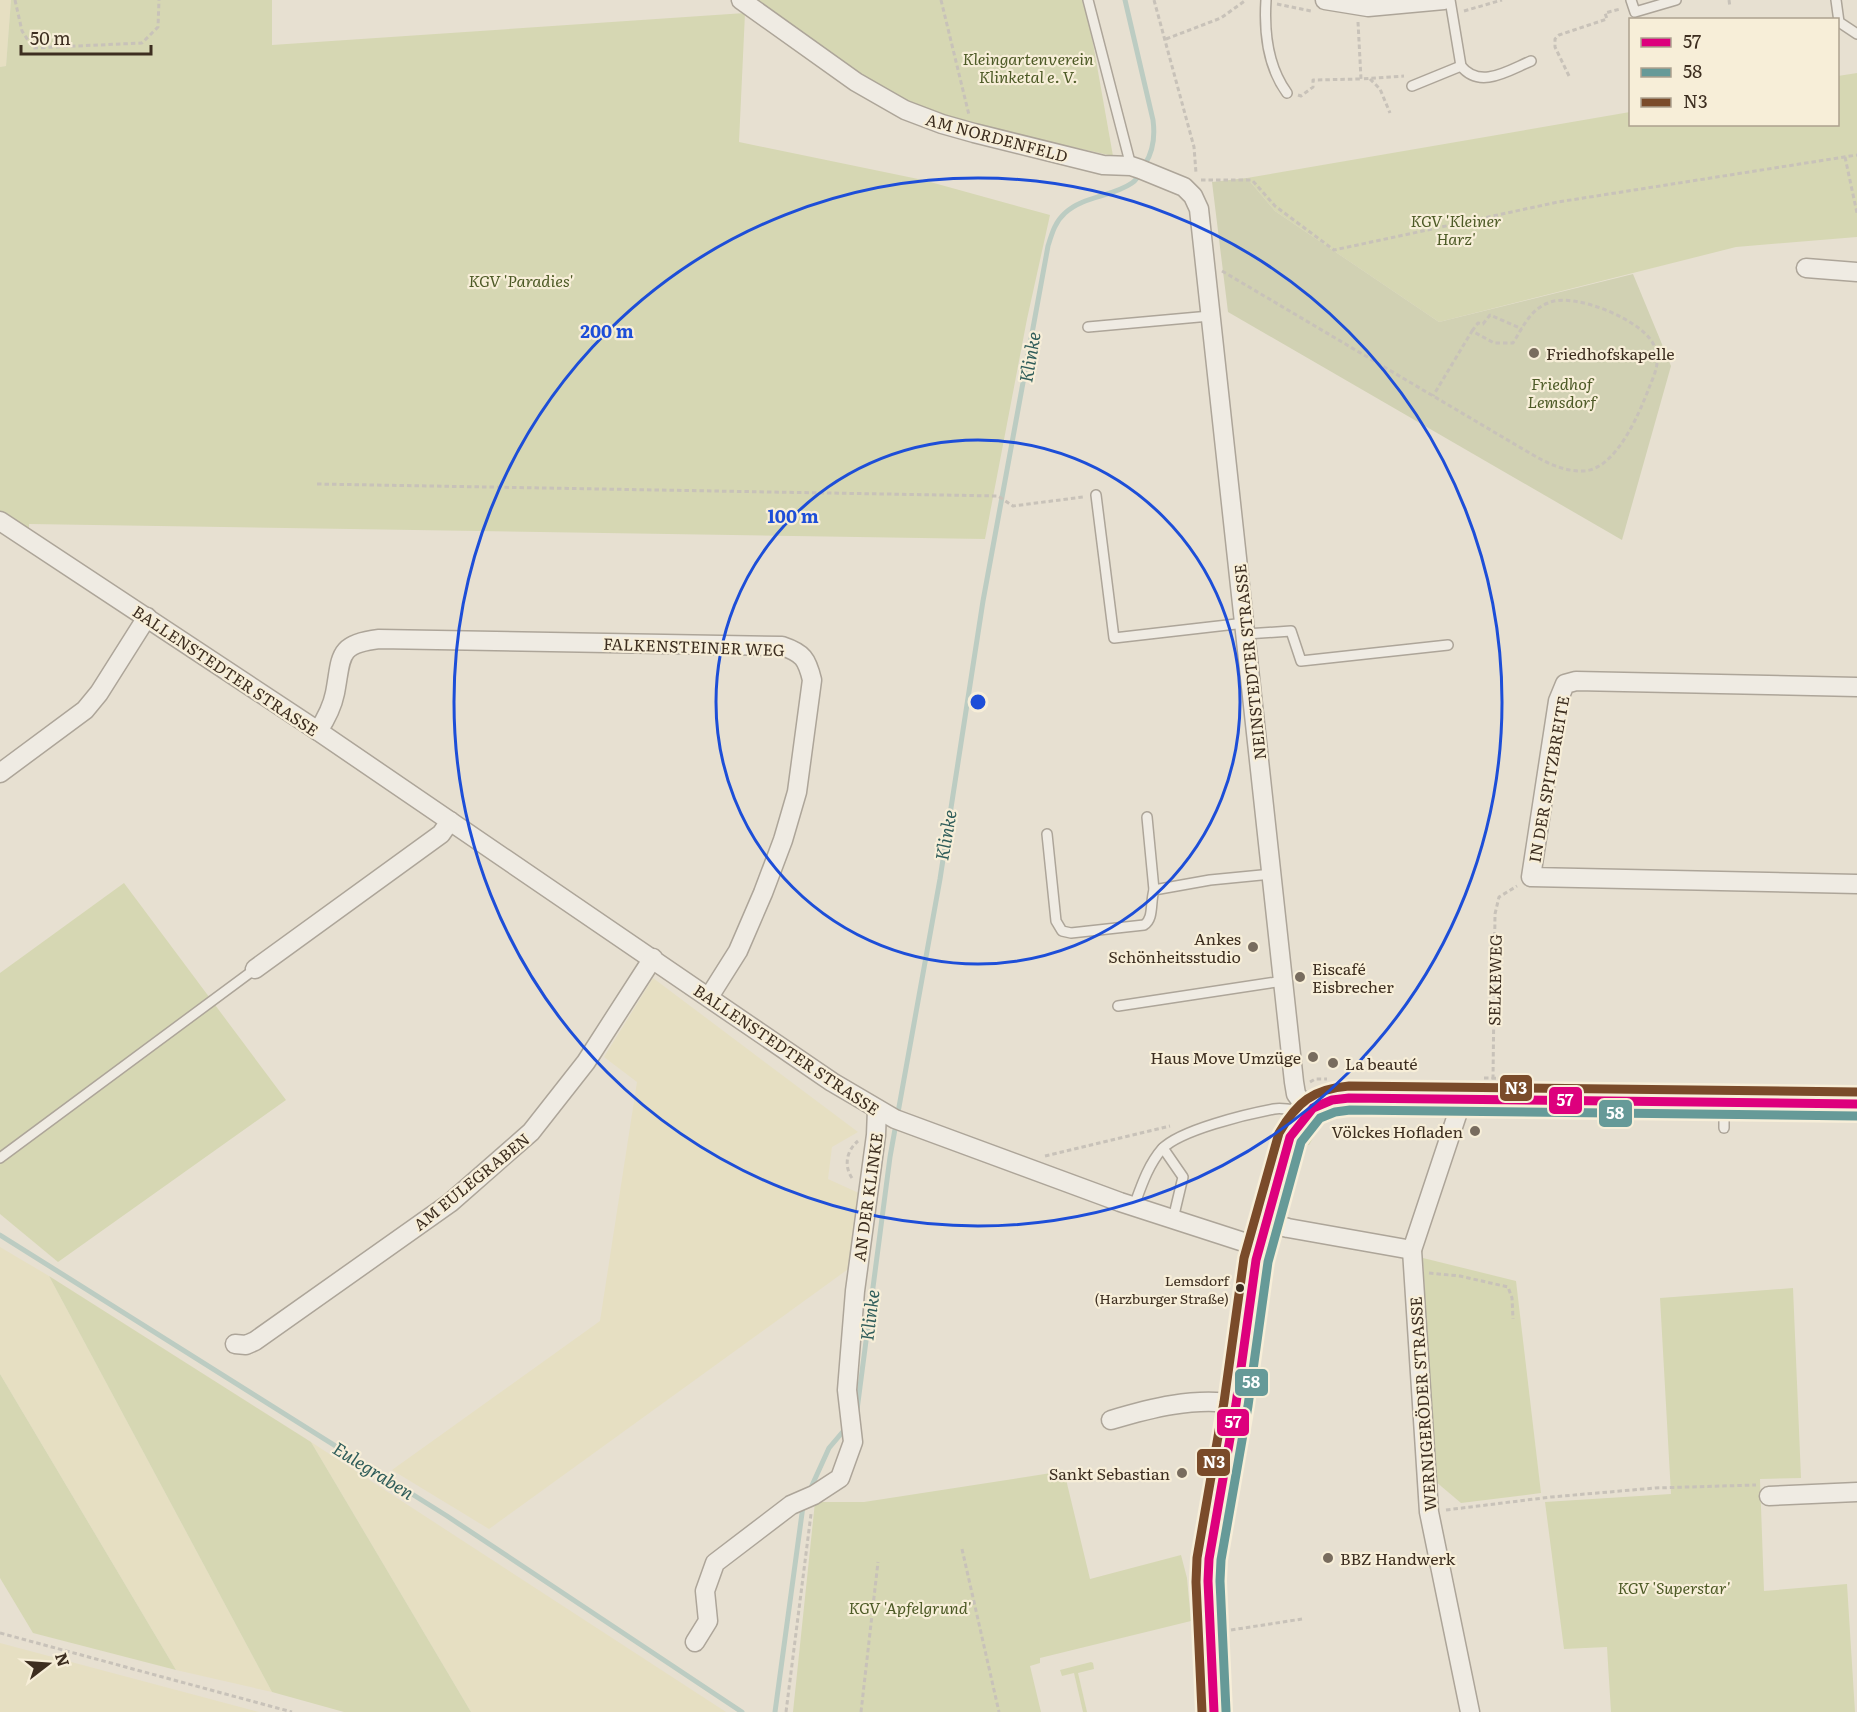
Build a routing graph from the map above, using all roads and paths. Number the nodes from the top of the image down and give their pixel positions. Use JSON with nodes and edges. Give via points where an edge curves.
{"nodes":[{"id":1,"x":15,"y":0,"type":"edge"},
{"id":2,"x":159,"y":0,"type":"edge"},
{"id":3,"x":741,"y":0,"type":"edge"},
{"id":4,"x":941,"y":0,"type":"edge"},
{"id":5,"x":1088,"y":0,"type":"edge"},
{"id":6,"x":1154,"y":0,"type":"edge"},
{"id":7,"x":1246,"y":0,"type":"edge"},
{"id":8,"x":1266,"y":0,"type":"edge"},
{"id":9,"x":1325,"y":0,"type":"edge"},
{"id":10,"x":1444,"y":0,"type":"edge"},
{"id":11,"x":1450,"y":0,"type":"edge"},
{"id":12,"x":1676,"y":0,"type":"edge"},
{"id":13,"x":1729,"y":0,"type":"edge"},
{"id":14,"x":1836,"y":0,"type":"edge"},
{"id":15,"x":1632,"y":3,"type":"edge"},
{"id":16,"x":1355,"y":7,"type":"edge"},
{"id":17,"x":1730,"y":7,"type":"dead end"},
{"id":18,"x":1838,"y":18,"type":"edge"},
{"id":19,"x":1839,"y":22,"type":"edge"},
{"id":20,"x":1857,"y":34,"type":"edge"},
{"id":21,"x":1166,"y":39,"type":"junction"},
{"id":22,"x":1531,"y":61,"type":"dead end"},
{"id":23,"x":1461,"y":66,"type":"junction"},
{"id":24,"x":1404,"y":75,"type":"dead end"},
{"id":25,"x":1569,"y":76,"type":"dead end"},
{"id":26,"x":1361,"y":79,"type":"junction"},
{"id":27,"x":1369,"y":79,"type":"junction"},
{"id":28,"x":1412,"y":86,"type":"dead end"},
{"id":29,"x":1287,"y":93,"type":"joint"},
{"id":30,"x":1390,"y":113,"type":"dead end"},
{"id":31,"x":974,"y":133,"type":"junction"},
{"id":32,"x":1857,"y":155,"type":"edge"},
{"id":33,"x":1845,"y":157,"type":"junction"},
{"id":34,"x":1135,"y":168,"type":"junction"},
{"id":35,"x":1199,"y":209,"type":"joint"},
{"id":36,"x":1857,"y":213,"type":"edge"},
{"id":37,"x":1204,"y":260,"type":"junction"},
{"id":38,"x":1806,"y":267,"type":"dead end"},
{"id":39,"x":1857,"y":272,"type":"edge"},
{"id":40,"x":1210,"y":316,"type":"junction"},
{"id":41,"x":1088,"y":327,"type":"dead end"},
{"id":42,"x":1522,"y":329,"type":"junction"},
{"id":43,"x":1472,"y":331,"type":"junction"},
{"id":44,"x":1433,"y":396,"type":"junction"},
{"id":45,"x":317,"y":484,"type":"dead end"},
{"id":46,"x":1096,"y":495,"type":"joint"},
{"id":47,"x":0,"y":520,"type":"edge"},
{"id":48,"x":147,"y":617,"type":"junction"},
{"id":49,"x":1246,"y":629,"type":"junction"},
{"id":50,"x":1448,"y":645,"type":"dead end"},
{"id":51,"x":1857,"y":687,"type":"edge"},
{"id":52,"x":318,"y":731,"type":"junction"},
{"id":53,"x":0,"y":773,"type":"edge"},
{"id":54,"x":1147,"y":817,"type":"dead end"},
{"id":55,"x":450,"y":821,"type":"junction"},
{"id":56,"x":1047,"y":834,"type":"dead end"},
{"id":57,"x":1272,"y":874,"type":"junction"},
{"id":58,"x":1531,"y":877,"type":"junction"},
{"id":59,"x":1857,"y":884,"type":"edge"},
{"id":60,"x":1154,"y":890,"type":"junction"},
{"id":61,"x":652,"y":958,"type":"junction"},
{"id":62,"x":255,"y":969,"type":"joint"},
{"id":63,"x":1283,"y":981,"type":"junction"},
{"id":64,"x":709,"y":997,"type":"junction"},
{"id":65,"x":1118,"y":1005,"type":"dead end"},
{"id":66,"x":1462,"y":1100,"type":"junction"},
{"id":67,"x":1493,"y":1101,"type":"junction"},
{"id":68,"x":1724,"y":1103,"type":"junction"},
{"id":69,"x":1857,"y":1104,"type":"edge"},
{"id":70,"x":1309,"y":1112,"type":"junction"},
{"id":71,"x":889,"y":1116,"type":"junction"},
{"id":72,"x":1170,"y":1126,"type":"dead end"},
{"id":73,"x":1724,"y":1128,"type":"dead end"},
{"id":74,"x":1163,"y":1148,"type":"junction"},
{"id":75,"x":0,"y":1158,"type":"edge"},
{"id":76,"x":1029,"y":1168,"type":"junction"},
{"id":77,"x":1134,"y":1206,"type":"junction"},
{"id":78,"x":1173,"y":1219,"type":"junction"},
{"id":79,"x":1266,"y":1222,"type":"junction"},
{"id":80,"x":1259,"y":1247,"type":"junction"},
{"id":81,"x":1412,"y":1250,"type":"junction"},
{"id":82,"x":1412,"y":1271,"type":"junction"},
{"id":83,"x":1513,"y":1319,"type":"dead end"},
{"id":84,"x":235,"y":1344,"type":"dead end"},
{"id":85,"x":1236,"y":1404,"type":"junction"},
{"id":86,"x":1111,"y":1420,"type":"dead end"},
{"id":87,"x":1857,"y":1492,"type":"edge"},
{"id":88,"x":814,"y":1496,"type":"junction"},
{"id":89,"x":1769,"y":1496,"type":"joint"},
{"id":90,"x":1429,"y":1512,"type":"junction"},
{"id":91,"x":962,"y":1550,"type":"dead end"},
{"id":92,"x":878,"y":1562,"type":"dead end"},
{"id":93,"x":1302,"y":1619,"type":"dead end"},
{"id":94,"x":1243,"y":1628,"type":"dead end"},
{"id":95,"x":0,"y":1633,"type":"edge"},
{"id":96,"x":695,"y":1642,"type":"dead end"},
{"id":97,"x":292,"y":1712,"type":"edge"},
{"id":98,"x":786,"y":1712,"type":"edge"},
{"id":99,"x":861,"y":1712,"type":"edge"},
{"id":100,"x":999,"y":1712,"type":"edge"},
{"id":101,"x":1214,"y":1712,"type":"edge"},
{"id":102,"x":1470,"y":1712,"type":"edge"}],
"edges":[{"from":1,"to":2,"type":"path","via":[[22,31],[33,48],[142,43],[158,27]]},
{"from":3,"to":31,"type":"street","name":"AM NORDENFELD","via":[[876,94],[906,110]]},
{"from":4,"to":31,"type":"path"},
{"from":5,"to":34,"type":"lane"},
{"from":6,"to":21,"type":"path"},
{"from":7,"to":21,"type":"path","via":[[1221,18]]},
{"from":8,"to":29,"type":"lane","via":[[1270,54]]},
{"from":9,"to":16,"type":"street"},
{"from":10,"to":16,"type":"street"},
{"from":11,"to":23,"type":"lane"},
{"from":12,"to":15,"type":"lane","via":[[1635,12]]},
{"from":13,"to":17,"type":"path"},
{"from":14,"to":18,"type":"lane"},
{"from":15,"to":25,"type":"path","via":[[1605,13],[1607,19],[1555,39]]},
{"from":16,"to":26,"type":"path"},
{"from":19,"to":20,"type":"lane"},
{"from":21,"to":33,"type":"path","via":[[1194,147],[1196,180],[1252,180],[1275,206],[1334,250],[1558,202]]},
{"from":22,"to":23,"type":"lane","via":[[1488,79],[1467,74]]},
{"from":23,"to":28,"type":"lane"},
{"from":24,"to":27,"type":"path"},
{"from":26,"to":27,"type":"path"},
{"from":26,"to":29,"type":"path","via":[[1312,80],[1313,87],[1301,96]]},
{"from":27,"to":30,"type":"path","via":[[1380,89]]},
{"from":31,"to":34,"type":"street","name":"AM NORDENFELD","via":[[1103,165]]},
{"from":32,"to":33,"type":"path"},
{"from":33,"to":36,"type":"path"},
{"from":34,"to":35,"type":"street","name":"AM NORDENFELD","via":[[1184,187]]},
{"from":35,"to":37,"type":"street","name":"NEINSTEDTER STRASSE"},
{"from":37,"to":40,"type":"street","name":"NEINSTEDTER STRASSE"},
{"from":37,"to":44,"type":"path"},
{"from":38,"to":39,"type":"street"},
{"from":40,"to":41,"type":"lane"},
{"from":40,"to":49,"type":"street","name":"NEINSTEDTER STRASSE"},
{"from":42,"to":43,"type":"path","via":[[1513,343],[1494,343]]},
{"from":42,"to":43,"type":"path","via":[[1490,315]]},
{"from":42,"to":44,"type":"path","via":[[1534,310],[1550,301],[1575,301],[1647,333],[1657,362],[1635,423],[1597,468],[1583,471],[1552,466]]},
{"from":43,"to":44,"type":"path"},
{"from":45,"to":46,"type":"path","via":[[998,496],[1013,506]]},
{"from":46,"to":49,"type":"lane","via":[[1114,638]]},
{"from":47,"to":48,"type":"street","name":"BALLENSTEDTER STRASSE"},
{"from":48,"to":52,"type":"street","name":"BALLENSTEDTER STRASSE"},
{"from":48,"to":53,"type":"street","via":[[85,710]]},
{"from":49,"to":50,"type":"lane","via":[[1291,631],[1300,661]]},
{"from":49,"to":57,"type":"street","name":"NEINSTEDTER STRASSE"},
{"from":51,"to":58,"type":"street","name":"IN DER SPITZBREITE","via":[[1576,681],[1565,684],[1558,701]]},
{"from":52,"to":55,"type":"street","name":"BALLENSTEDTER STRASSE"},
{"from":52,"to":64,"type":"street","name":"FALKENSTEINER WEG","via":[[335,695],[340,661],[346,650],[360,641],[782,646],[796,651],[808,663],[812,680],[797,792],[763,893],[738,951]]},
{"from":54,"to":60,"type":"lane"},
{"from":55,"to":61,"type":"street","name":"BALLENSTEDTER STRASSE"},
{"from":55,"to":62,"type":"street","via":[[441,834]]},
{"from":56,"to":60,"type":"lane","via":[[1056,921],[1062,931],[1144,925],[1151,917]]},
{"from":57,"to":60,"type":"lane"},
{"from":57,"to":63,"type":"street","name":"NEINSTEDTER STRASSE"},
{"from":58,"to":59,"type":"street","name":"IN DER SPITZBREITE"},
{"from":58,"to":67,"type":"path","name":"SELKEWEG","via":[[1499,897],[1495,914]]},
{"from":61,"to":64,"type":"street","name":"BALLENSTEDTER STRASSE"},
{"from":61,"to":84,"type":"street","name":"AM EULEGRABEN","via":[[586,1062],[531,1132],[450,1203],[255,1341]]},
{"from":62,"to":75,"type":"lane"},
{"from":63,"to":65,"type":"lane"},
{"from":63,"to":70,"type":"street","name":"NEINSTEDTER STRASSE","via":[[1295,1089]]},
{"from":64,"to":71,"type":"street","name":"BALLENSTEDTER STRASSE","via":[[832,1083]]},
{"from":66,"to":67,"type":"street"},
{"from":66,"to":70,"type":"street","via":[[1344,1098],[1322,1103]]},
{"from":66,"to":81,"type":"street","name":"WERNIGERÖDER STRASSE"},
{"from":67,"to":68,"type":"street"},
{"from":68,"to":69,"type":"street"},
{"from":68,"to":73,"type":"lane"},
{"from":70,"to":74,"type":"lane","via":[[1276,1109],[1193,1131]]},
{"from":70,"to":79,"type":"street","via":[[1290,1137]]},
{"from":71,"to":76,"type":"street","name":"BALLENSTEDTER STRASSE"},
{"from":71,"to":88,"type":"street","name":"AN DER KLINKE","via":[[876,1135],[855,1291],[847,1403],[853,1442],[840,1478]]},
{"from":72,"to":76,"type":"path","via":[[1035,1158]]},
{"from":74,"to":77,"type":"lane","via":[[1147,1173]]},
{"from":74,"to":78,"type":"lane","via":[[1183,1177]]},
{"from":76,"to":77,"type":"street","name":"BALLENSTEDTER STRASSE"},
{"from":77,"to":78,"type":"street","name":"BALLENSTEDTER STRASSE"},
{"from":78,"to":80,"type":"street","name":"BALLENSTEDTER STRASSE"},
{"from":79,"to":80,"type":"street"},
{"from":79,"to":81,"type":"street"},
{"from":80,"to":85,"type":"street"},
{"from":81,"to":82,"type":"street","name":"WERNIGERÖDER STRASSE"},
{"from":82,"to":83,"type":"path","via":[[1508,1287]]},
{"from":82,"to":90,"type":"street","name":"WERNIGERÖDER STRASSE"},
{"from":85,"to":86,"type":"street","via":[[1219,1401],[1154,1407]]},
{"from":85,"to":101,"type":"street","via":[[1209,1559]]},
{"from":87,"to":89,"type":"street"},
{"from":88,"to":96,"type":"street","name":"AN DER KLINKE","via":[[791,1505],[715,1563],[705,1591],[708,1621]]},
{"from":88,"to":98,"type":"path"},
{"from":89,"to":90,"type":"path","via":[[1768,1485],[1655,1488]]},
{"from":90,"to":102,"type":"street","name":"WERNIGERÖDER STRASSE"},
{"from":91,"to":100,"type":"path"},
{"from":92,"to":99,"type":"path"},
{"from":93,"to":94,"type":"path"},
{"from":95,"to":97,"type":"path"}]}
